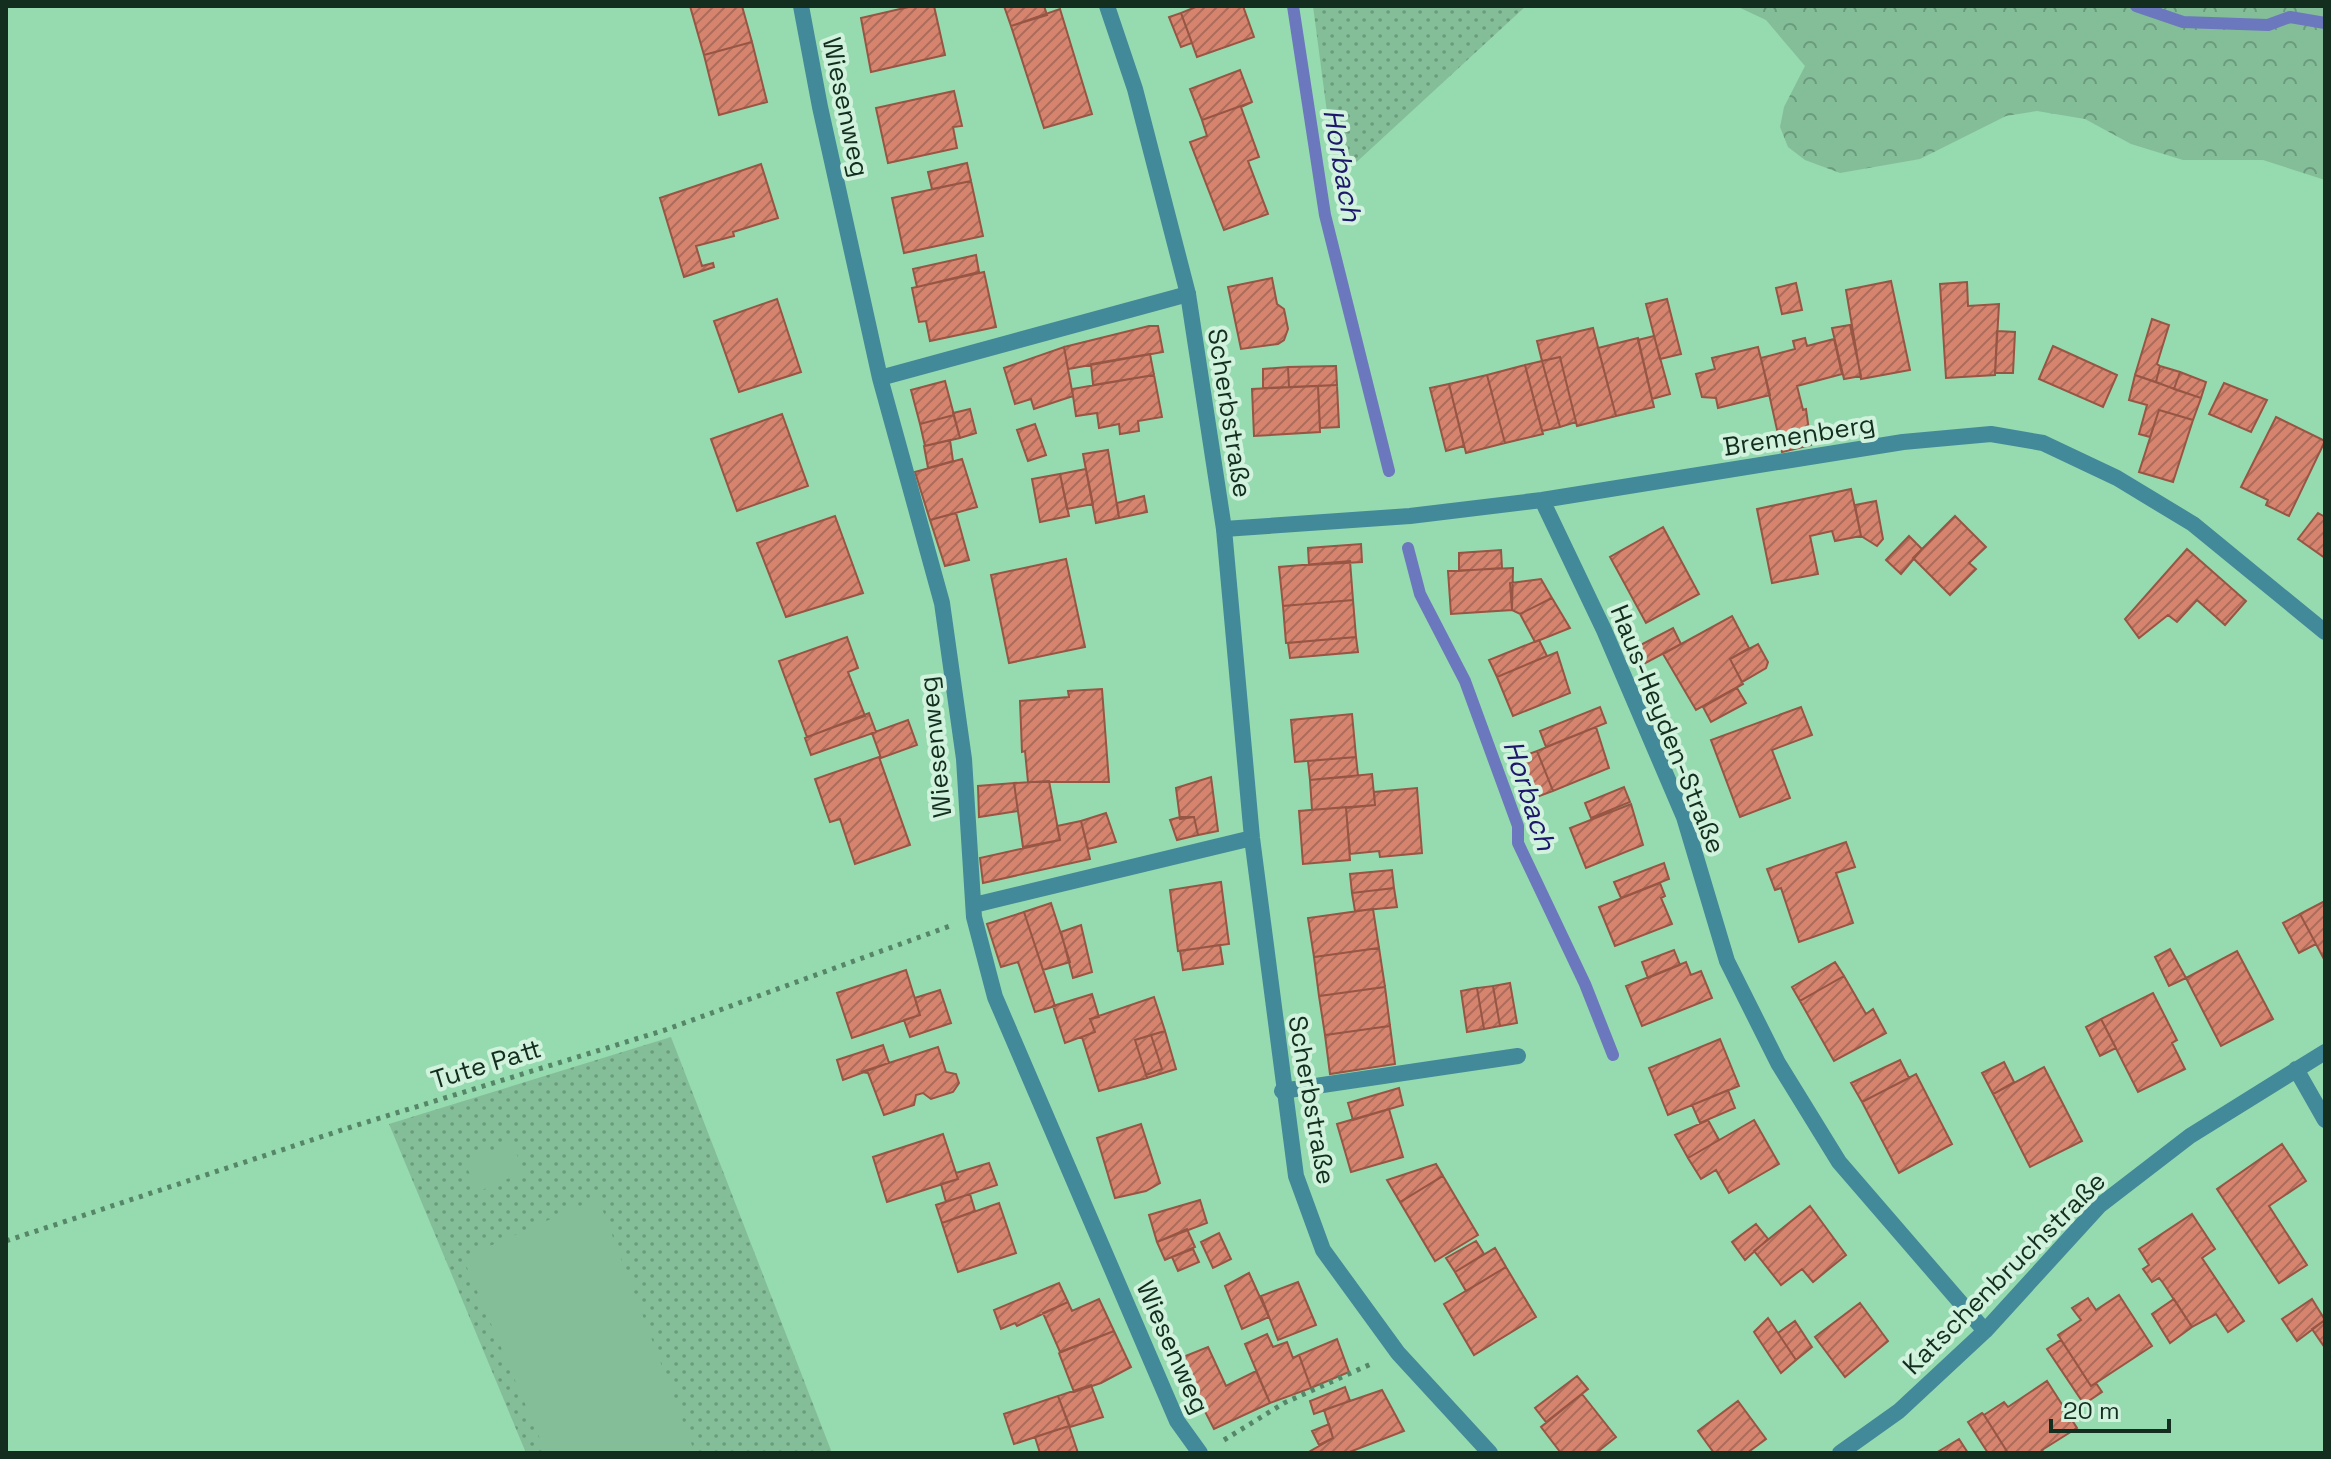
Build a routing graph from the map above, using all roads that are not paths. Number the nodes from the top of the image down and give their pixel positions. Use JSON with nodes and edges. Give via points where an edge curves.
{"nodes":[{"id":1,"x":801,"y":6,"type":"edge"},
{"id":2,"x":1107,"y":6,"type":"edge"},
{"id":3,"x":1188,"y":294,"type":"junction"},
{"id":4,"x":880,"y":378,"type":"junction"},
{"id":5,"x":1542,"y":500,"type":"junction"},
{"id":6,"x":1224,"y":529,"type":"junction"},
{"id":7,"x":2325,"y":632,"type":"edge"},
{"id":8,"x":1252,"y":838,"type":"junction"},
{"id":9,"x":974,"y":911,"type":"junction"},
{"id":10,"x":2325,"y":1052,"type":"edge"},
{"id":11,"x":1518,"y":1056,"type":"dead end"},
{"id":12,"x":2296,"y":1069,"type":"junction"},
{"id":13,"x":1282,"y":1091,"type":"junction"},
{"id":14,"x":2325,"y":1120,"type":"edge"},
{"id":15,"x":1985,"y":1331,"type":"junction"},
{"id":16,"x":1200,"y":1453,"type":"edge"},
{"id":17,"x":1490,"y":1453,"type":"edge"},
{"id":18,"x":1840,"y":1453,"type":"edge"}],
"edges":[{"from":1,"to":4,"type":"street","name":"Wiesenweg"},
{"from":2,"to":3,"type":"street","name":"Scherbstraße","via":[[1135,89]]},
{"from":3,"to":4,"type":"street"},
{"from":3,"to":6,"type":"street","name":"Scherbstraße"},
{"from":4,"to":9,"type":"street","name":"Wiesenweg","via":[[942,603],[964,759]]},
{"from":5,"to":6,"type":"street","name":"Bremenberg"},
{"from":5,"to":7,"type":"street","name":"Bremenberg","via":[[1903,442],[1991,434],[2017,438],[2043,443],[2117,478],[2193,524]]},
{"from":5,"to":15,"type":"street","name":"Haus-Heyden-Straße","via":[[1684,817],[1727,961],[1778,1063],[1839,1162]]},
{"from":6,"to":8,"type":"street","name":"Scherbstraße"},
{"from":8,"to":9,"type":"street"},
{"from":8,"to":13,"type":"street","name":"Scherbstraße"},
{"from":9,"to":16,"type":"street","name":"Wiesenweg","via":[[995,997],[1177,1421]]},
{"from":10,"to":12,"type":"street","name":"Katschenbruchstraße"},
{"from":11,"to":13,"type":"street"},
{"from":12,"to":14,"type":"street"},
{"from":12,"to":15,"type":"street","name":"Katschenbruchstraße","via":[[2190,1136],[2099,1206]]},
{"from":13,"to":17,"type":"street","name":"Scherbstraße","via":[[1296,1176],[1323,1250],[1398,1353]]},
{"from":15,"to":18,"type":"street","name":"Katschenbruchstraße","via":[[1899,1411]]}]}
